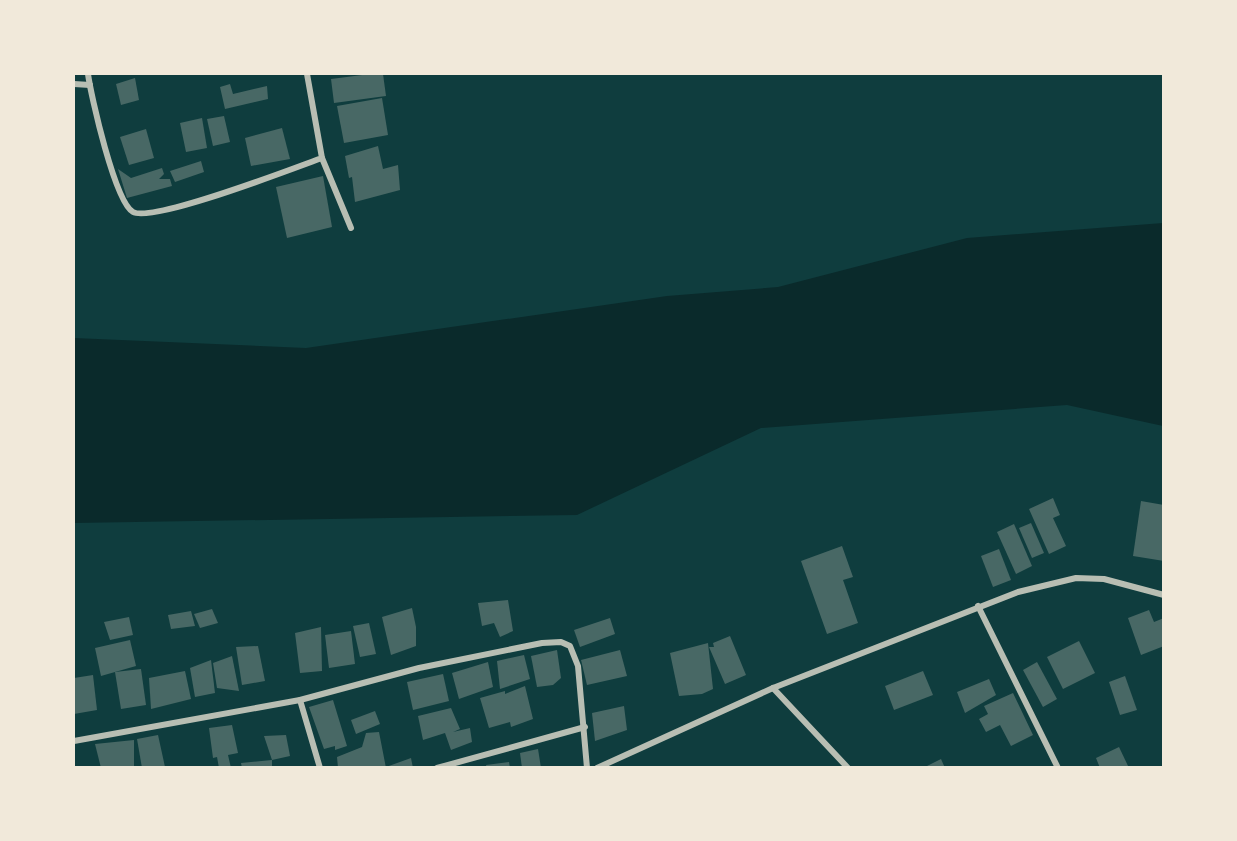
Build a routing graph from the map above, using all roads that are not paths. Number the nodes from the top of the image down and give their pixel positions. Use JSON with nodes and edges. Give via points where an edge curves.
{"nodes":[{"id":1,"x":88,"y":74,"type":"edge"},
{"id":2,"x":307,"y":74,"type":"edge"},
{"id":3,"x":74,"y":84,"type":"edge"},
{"id":4,"x":90,"y":84,"type":"junction"},
{"id":5,"x":322,"y":158,"type":"junction"},
{"id":6,"x":351,"y":228,"type":"dead end"},
{"id":7,"x":1164,"y":595,"type":"edge"},
{"id":8,"x":978,"y":606,"type":"junction"},
{"id":9,"x":773,"y":688,"type":"junction"},
{"id":10,"x":300,"y":700,"type":"junction"},
{"id":11,"x":585,"y":727,"type":"junction"},
{"id":12,"x":74,"y":741,"type":"edge"},
{"id":13,"x":320,"y":768,"type":"edge"},
{"id":14,"x":437,"y":768,"type":"edge"},
{"id":15,"x":587,"y":768,"type":"edge"},
{"id":16,"x":597,"y":768,"type":"edge"},
{"id":17,"x":848,"y":768,"type":"edge"},
{"id":18,"x":1058,"y":768,"type":"edge"}],
"edges":[{"from":1,"to":4,"type":"street"},
{"from":2,"to":5,"type":"street"},
{"from":3,"to":4,"type":"street"},
{"from":4,"to":5,"type":"street","via":[[118,191],[135,213],[154,213],[213,197]]},
{"from":5,"to":6,"type":"street"},
{"from":7,"to":8,"type":"street","via":[[1104,579],[1076,578]]},
{"from":8,"to":9,"type":"street"},
{"from":8,"to":18,"type":"street"},
{"from":9,"to":16,"type":"street"},
{"from":9,"to":17,"type":"street"},
{"from":10,"to":11,"type":"street","via":[[419,668],[561,642],[570,646],[577,659]]},
{"from":10,"to":12,"type":"street"},
{"from":10,"to":13,"type":"street"},
{"from":11,"to":14,"type":"street"},
{"from":11,"to":15,"type":"street"}]}
